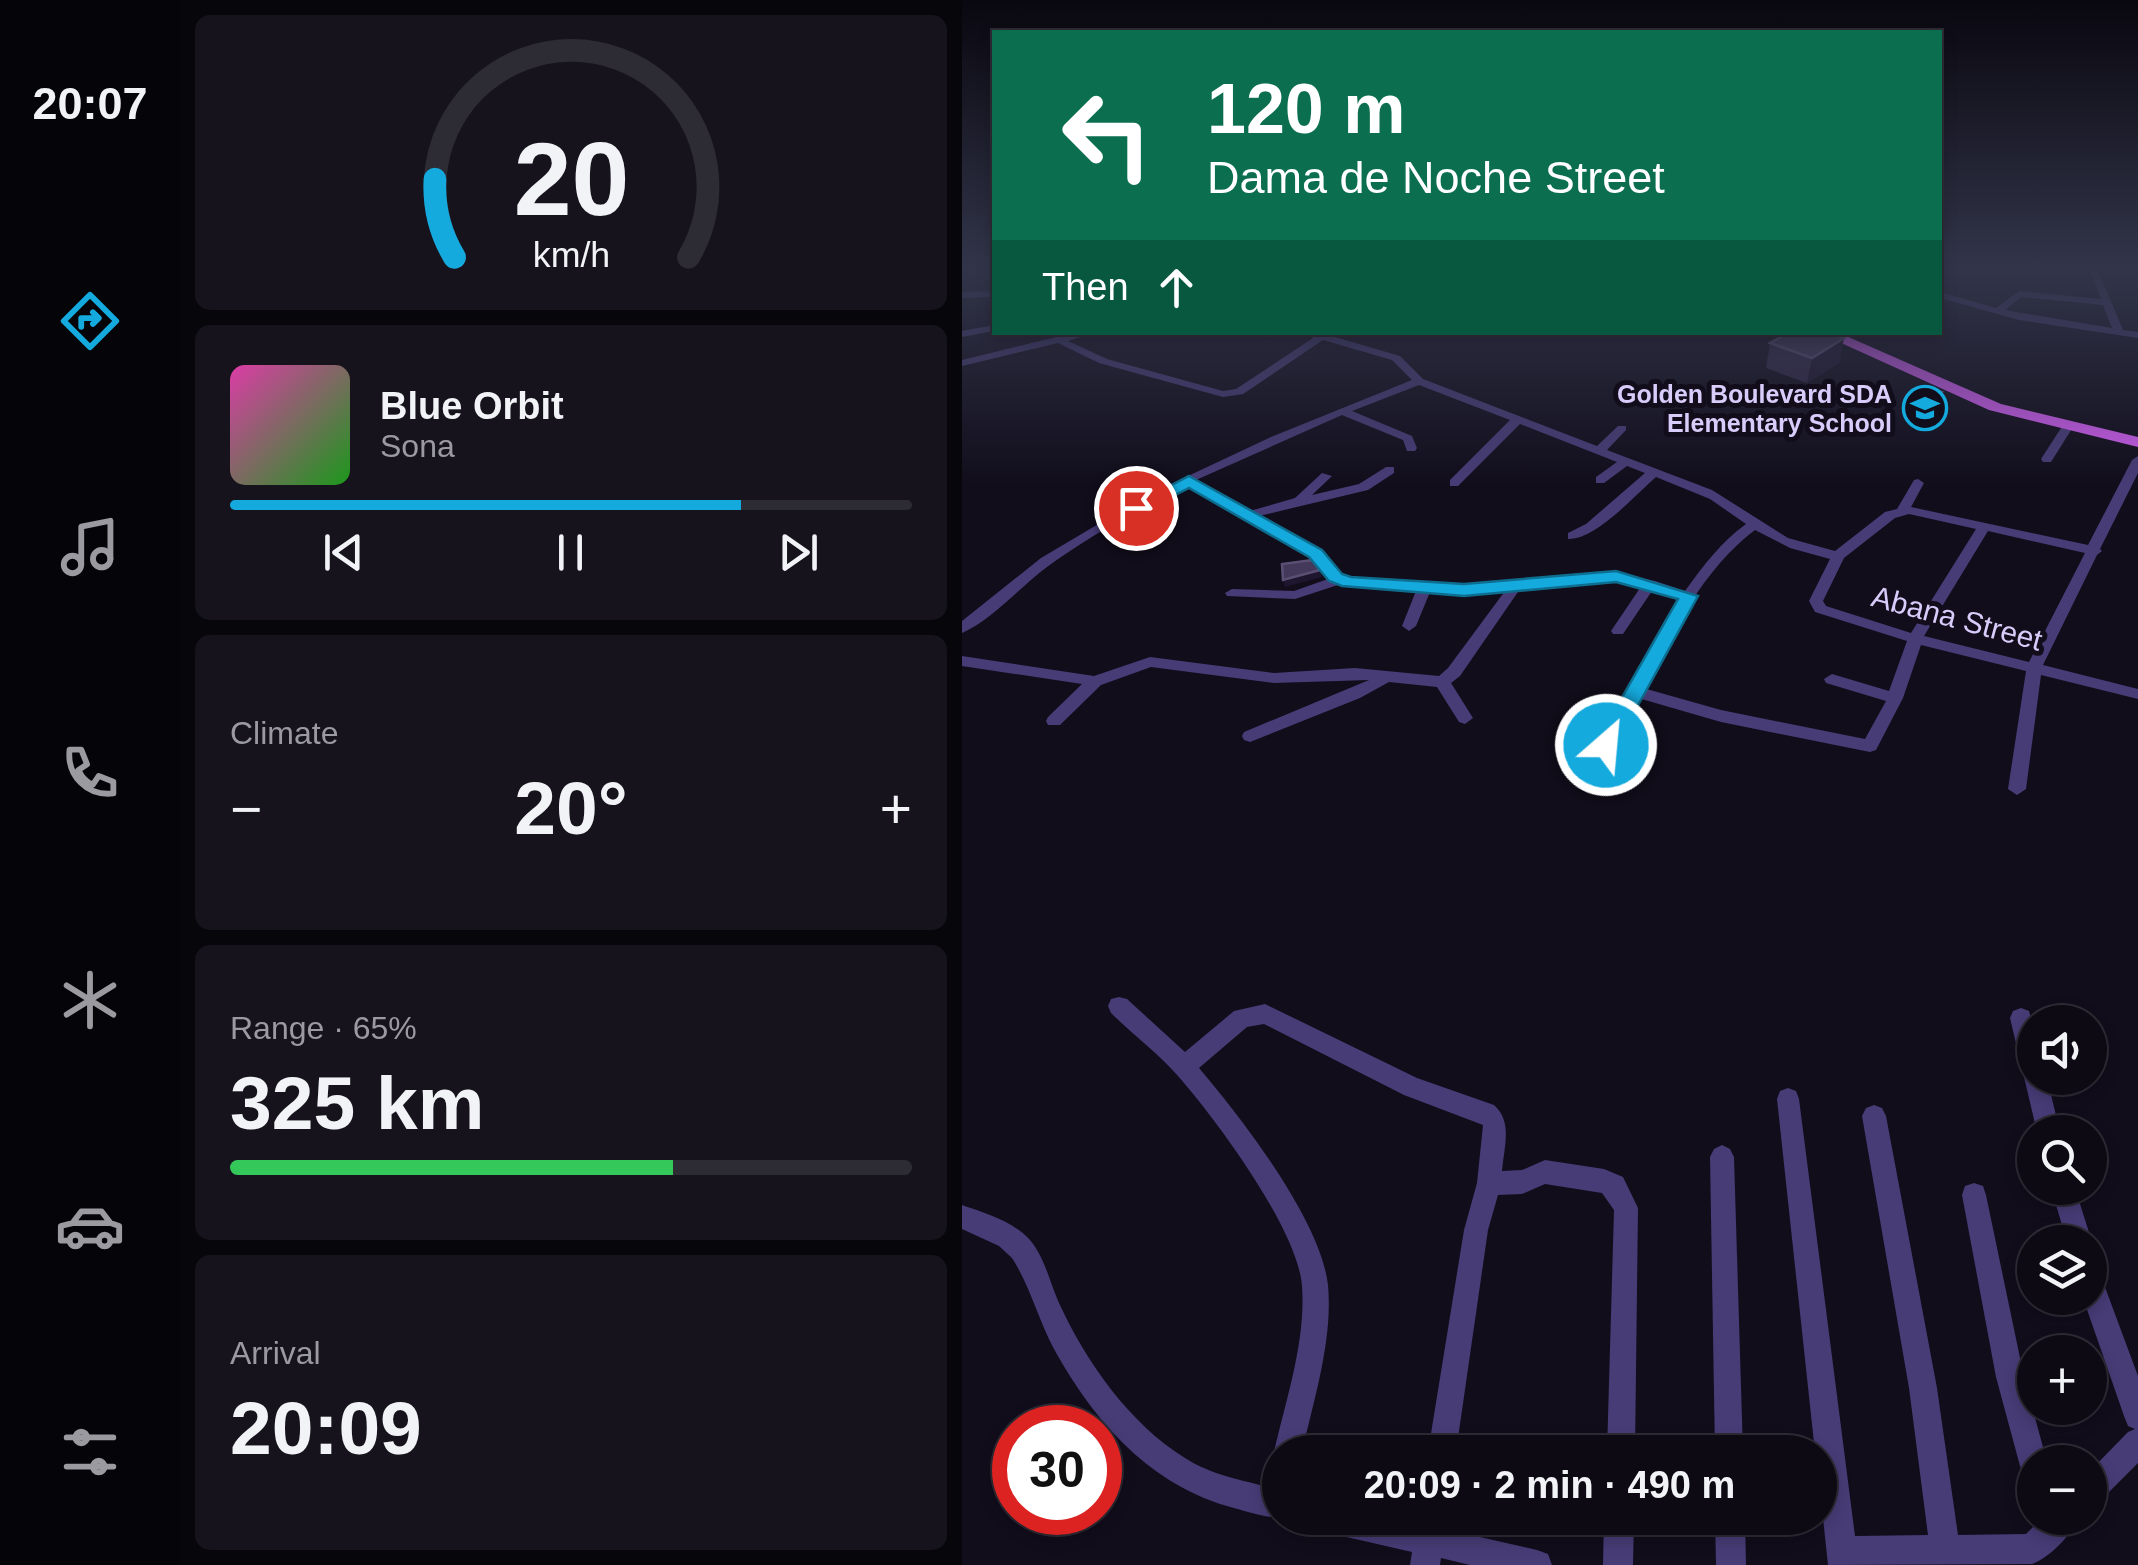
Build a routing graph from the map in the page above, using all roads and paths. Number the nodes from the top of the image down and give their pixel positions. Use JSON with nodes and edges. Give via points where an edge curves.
{"nodes":[{"id":1,"x":1055,"y":341,"type":"edge"},
{"id":2,"x":1061,"y":341,"type":"edge"},
{"id":3,"x":1315,"y":341,"type":"edge"},
{"id":4,"x":1335,"y":341,"type":"edge"},
{"id":5,"x":1844,"y":341,"type":"edge"},
{"id":6,"x":962,"y":363,"type":"edge"},
{"id":7,"x":1419,"y":381,"type":"junction"},
{"id":8,"x":1341,"y":411,"type":"junction"},
{"id":9,"x":1518,"y":419,"type":"junction"},
{"id":10,"x":2068,"y":426,"type":"junction"},
{"id":11,"x":1622,"y":428,"type":"dead end"},
{"id":12,"x":2138,"y":442,"type":"edge"},
{"id":13,"x":1411,"y":448,"type":"dead end"},
{"id":14,"x":1600,"y":450,"type":"junction"},
{"id":15,"x":1627,"y":460,"type":"junction"},
{"id":16,"x":2047,"y":460,"type":"dead end"},
{"id":17,"x":2138,"y":460,"type":"edge"},
{"id":18,"x":1390,"y":470,"type":"dead end"},
{"id":19,"x":1654,"y":472,"type":"junction"},
{"id":20,"x":1326,"y":476,"type":"dead end"},
{"id":21,"x":1123,"y":477,"type":"dead end"},
{"id":22,"x":1600,"y":480,"type":"dead end"},
{"id":23,"x":1189,"y":481,"type":"junction"},
{"id":24,"x":1454,"y":483,"type":"dead end"},
{"id":25,"x":1918,"y":483,"type":"dead end"},
{"id":26,"x":1154,"y":498,"type":"junction"},
{"id":27,"x":1301,"y":498,"type":"junction"},
{"id":28,"x":1902,"y":510,"type":"junction"},
{"id":29,"x":1253,"y":514,"type":"junction"},
{"id":30,"x":1754,"y":524,"type":"junction"},
{"id":31,"x":1983,"y":528,"type":"junction"},
{"id":32,"x":1573,"y":536,"type":"dead end"},
{"id":33,"x":2095,"y":552,"type":"junction"},
{"id":34,"x":1838,"y":556,"type":"junction"},
{"id":35,"x":1339,"y":580,"type":"junction"},
{"id":36,"x":1517,"y":584,"type":"junction"},
{"id":37,"x":1650,"y":584,"type":"junction"},
{"id":38,"x":1424,"y":590,"type":"junction"},
{"id":39,"x":1232,"y":593,"type":"dead end"},
{"id":40,"x":1689,"y":596,"type":"junction"},
{"id":41,"x":1409,"y":626,"type":"dead end"},
{"id":42,"x":962,"y":628,"type":"edge"},
{"id":43,"x":1618,"y":631,"type":"dead end"},
{"id":44,"x":1915,"y":639,"type":"junction"},
{"id":45,"x":962,"y":661,"type":"edge"},
{"id":46,"x":2034,"y":667,"type":"junction"},
{"id":47,"x":1388,"y":675,"type":"junction"},
{"id":48,"x":1832,"y":679,"type":"dead end"},
{"id":49,"x":1095,"y":681,"type":"junction"},
{"id":50,"x":1442,"y":682,"type":"junction"},
{"id":51,"x":1633,"y":691,"type":"junction"},
{"id":52,"x":2138,"y":694,"type":"edge"},
{"id":53,"x":1894,"y":698,"type":"junction"},
{"id":54,"x":1465,"y":718,"type":"dead end"},
{"id":55,"x":1054,"y":721,"type":"dead end"},
{"id":56,"x":1250,"y":736,"type":"dead end"},
{"id":57,"x":1606,"y":745,"type":"dead end"},
{"id":58,"x":2017,"y":789,"type":"dead end"},
{"id":59,"x":1119,"y":1006,"type":"dead end"},
{"id":60,"x":1184,"y":1066,"type":"junction"},
{"id":61,"x":1788,"y":1099,"type":"dead end"},
{"id":62,"x":1874,"y":1116,"type":"dead end"},
{"id":63,"x":1722,"y":1157,"type":"dead end"},
{"id":64,"x":1488,"y":1183,"type":"junction"},
{"id":65,"x":1974,"y":1194,"type":"dead end"},
{"id":66,"x":962,"y":1216,"type":"edge"},
{"id":67,"x":2102,"y":1315,"type":"edge"},
{"id":68,"x":2138,"y":1416,"type":"edge"},
{"id":69,"x":1291,"y":1435,"type":"edge"},
{"id":70,"x":1445,"y":1435,"type":"edge"},
{"id":71,"x":1621,"y":1435,"type":"edge"},
{"id":72,"x":1728,"y":1435,"type":"edge"},
{"id":73,"x":2138,"y":1442,"type":"edge"},
{"id":74,"x":2028,"y":1445,"type":"edge"},
{"id":75,"x":2107,"y":1473,"type":"edge"},
{"id":76,"x":1262,"y":1495,"type":"edge"},
{"id":77,"x":1399,"y":1535,"type":"edge"},
{"id":78,"x":1619,"y":1535,"type":"edge"},
{"id":79,"x":1730,"y":1535,"type":"edge"},
{"id":80,"x":2046,"y":1535,"type":"edge"},
{"id":81,"x":1428,"y":1542,"type":"edge"},
{"id":82,"x":1945,"y":1548,"type":"junction"},
{"id":83,"x":2032,"y":1557,"type":"edge"},
{"id":84,"x":1843,"y":1558,"type":"edge"},
{"id":85,"x":1537,"y":1565,"type":"edge"},
{"id":86,"x":1618,"y":1565,"type":"edge"},
{"id":87,"x":1731,"y":1565,"type":"edge"}],
"edges":[{"from":1,"to":6,"type":"street"},
{"from":2,"to":3,"type":"street","via":[[1103,361],[1223,394],[1238,392]]},
{"from":4,"to":7,"type":"street","via":[[1396,358]]},
{"from":5,"to":10,"type":"main road","via":[[1958,393]]},
{"from":7,"to":8,"type":"street"},
{"from":7,"to":9,"type":"street"},
{"from":8,"to":13,"type":"street","via":[[1408,438]]},
{"from":8,"to":23,"type":"street"},
{"from":9,"to":14,"type":"street"},
{"from":9,"to":24,"type":"street"},
{"from":10,"to":12,"type":"main road"},
{"from":10,"to":16,"type":"street"},
{"from":11,"to":14,"type":"street"},
{"from":14,"to":15,"type":"street"},
{"from":15,"to":19,"type":"street"},
{"from":15,"to":22,"type":"street"},
{"from":17,"to":33,"type":"street"},
{"from":18,"to":27,"type":"street","via":[[1363,487]]},
{"from":19,"to":30,"type":"street","via":[[1724,500]]},
{"from":19,"to":32,"type":"street"},
{"from":20,"to":27,"type":"street"},
{"from":21,"to":26,"type":"street"},
{"from":23,"to":26,"type":"street"},
{"from":23,"to":29,"type":"street"},
{"from":25,"to":28,"type":"street"},
{"from":26,"to":42,"type":"street","via":[[1049,560]]},
{"from":27,"to":29,"type":"street"},
{"from":28,"to":31,"type":"street"},
{"from":28,"to":34,"type":"street"},
{"from":29,"to":35,"type":"street","via":[[1316,554]]},
{"from":30,"to":34,"type":"street"},
{"from":30,"to":40,"type":"street","via":[[1739,533]]},
{"from":31,"to":33,"type":"street"},
{"from":31,"to":44,"type":"street"},
{"from":33,"to":46,"type":"street"},
{"from":34,"to":44,"type":"street","name":"Abana Street","via":[[1816,605]]},
{"from":35,"to":38,"type":"street"},
{"from":35,"to":39,"type":"street","via":[[1296,596]]},
{"from":36,"to":37,"type":"street","via":[[1616,577]]},
{"from":36,"to":38,"type":"street"},
{"from":36,"to":50,"type":"street"},
{"from":37,"to":40,"type":"street"},
{"from":37,"to":43,"type":"street"},
{"from":38,"to":41,"type":"street"},
{"from":40,"to":51,"type":"street"},
{"from":44,"to":46,"type":"street","name":"Abana Street"},
{"from":44,"to":53,"type":"street"},
{"from":45,"to":49,"type":"street"},
{"from":46,"to":52,"type":"street","name":"Abana Street"},
{"from":46,"to":58,"type":"street"},
{"from":47,"to":49,"type":"street","via":[[1274,678],[1150,662]]},
{"from":47,"to":50,"type":"street"},
{"from":47,"to":56,"type":"street","via":[[1354,698]]},
{"from":48,"to":53,"type":"street"},
{"from":49,"to":55,"type":"street"},
{"from":50,"to":54,"type":"street"},
{"from":51,"to":53,"type":"street","via":[[1862,747],[1875,742]]},
{"from":51,"to":57,"type":"street"},
{"from":59,"to":60,"type":"street"},
{"from":60,"to":64,"type":"street","via":[[1242,1018],[1266,1014],[1412,1087],[1492,1116]]},
{"from":60,"to":69,"type":"street","via":[[1285,1213],[1312,1264],[1311,1329]]},
{"from":61,"to":84,"type":"street"},
{"from":62,"to":82,"type":"street"},
{"from":63,"to":72,"type":"street"},
{"from":64,"to":70,"type":"street"},
{"from":64,"to":71,"type":"street","via":[[1522,1182],[1545,1172],[1604,1182],[1621,1196]]},
{"from":65,"to":74,"type":"street"},
{"from":66,"to":76,"type":"street","via":[[1008,1233],[1025,1248],[1064,1340],[1102,1398],[1142,1442],[1195,1480]]},
{"from":67,"to":68,"type":"street"},
{"from":73,"to":75,"type":"street"},
{"from":77,"to":81,"type":"street"},
{"from":78,"to":86,"type":"street"},
{"from":79,"to":87,"type":"street"},
{"from":80,"to":83,"type":"street"},
{"from":81,"to":85,"type":"street"},
{"from":82,"to":83,"type":"street"},
{"from":82,"to":84,"type":"street"}]}
